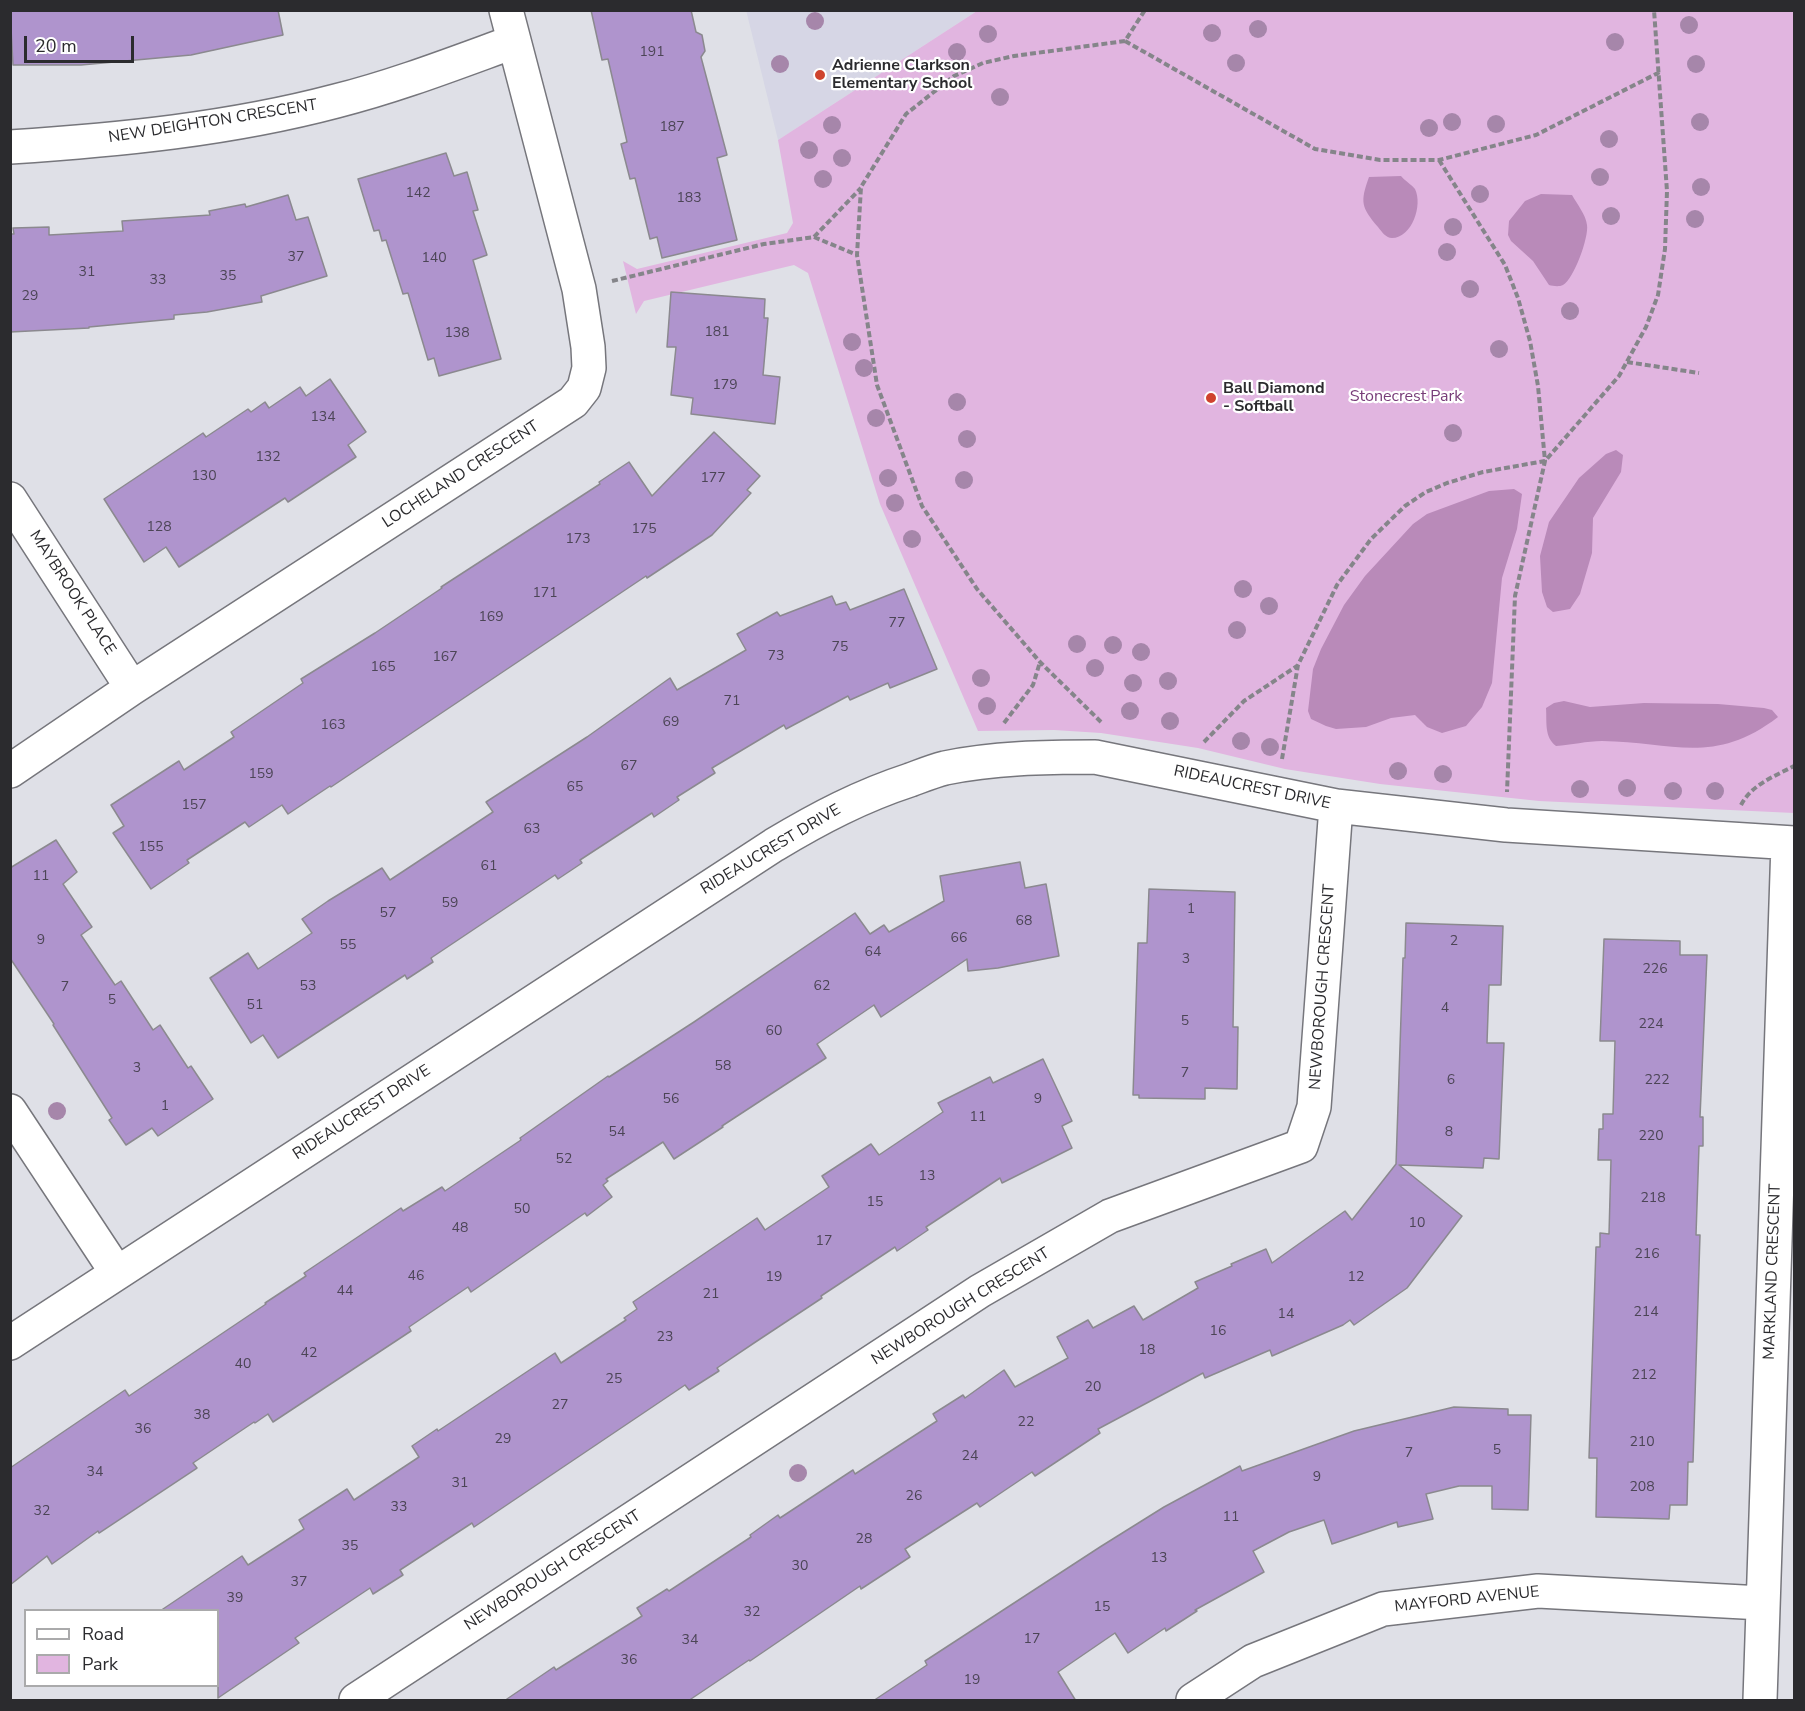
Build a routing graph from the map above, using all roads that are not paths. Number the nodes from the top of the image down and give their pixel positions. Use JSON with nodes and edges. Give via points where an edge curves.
{"nodes":[{"id":1,"x":510,"y":26,"type":"edge"},
{"id":2,"x":10,"y":147,"type":"edge"},
{"id":3,"x":10,"y":499,"type":"edge"},
{"id":4,"x":132,"y":688,"type":"junction"},
{"id":5,"x":10,"y":771,"type":"edge"},
{"id":6,"x":1336,"y":806,"type":"junction"},
{"id":7,"x":1791,"y":843,"type":"edge"},
{"id":8,"x":10,"y":1111,"type":"edge"},
{"id":9,"x":117,"y":1273,"type":"junction"},
{"id":10,"x":10,"y":1343,"type":"edge"},
{"id":11,"x":1762,"y":1603,"type":"junction"},
{"id":12,"x":356,"y":1701,"type":"edge"},
{"id":13,"x":1193,"y":1701,"type":"edge"},
{"id":14,"x":1760,"y":1701,"type":"edge"}],
"edges":[{"from":1,"to":2,"type":"street","name":"NEW DEIGHTON CRESCENT","via":[[417,76],[336,101],[172,132]]},
{"from":1,"to":4,"type":"street","name":"LOCHELAND CRESCENT","via":[[579,289],[588,347],[589,368],[584,388],[573,402]]},
{"from":3,"to":4,"type":"street","name":"MAYBROOK PLACE"},
{"from":4,"to":5,"type":"street","name":"LOCHELAND CRESCENT"},
{"from":6,"to":7,"type":"street","name":"RIDEAUCREST DRIVE","via":[[1506,825]]},
{"from":6,"to":9,"type":"street","name":"RIDEAUCREST DRIVE","via":[[1095,757],[984,762],[944,768],[864,796],[774,844]]},
{"from":6,"to":12,"type":"street","name":"NEWBOROUGH CRESCENT","via":[[1314,1107],[1301,1146],[1110,1216],[980,1291]]},
{"from":7,"to":11,"type":"street","name":"MARKLAND CRESCENT"},
{"from":8,"to":9,"type":"street"},
{"from":9,"to":10,"type":"street","name":"RIDEAUCREST DRIVE"},
{"from":11,"to":13,"type":"street","name":"MAYFORD AVENUE","via":[[1538,1591],[1383,1609],[1253,1661]]},
{"from":11,"to":14,"type":"street","name":"MARKLAND CRESCENT"}]}
